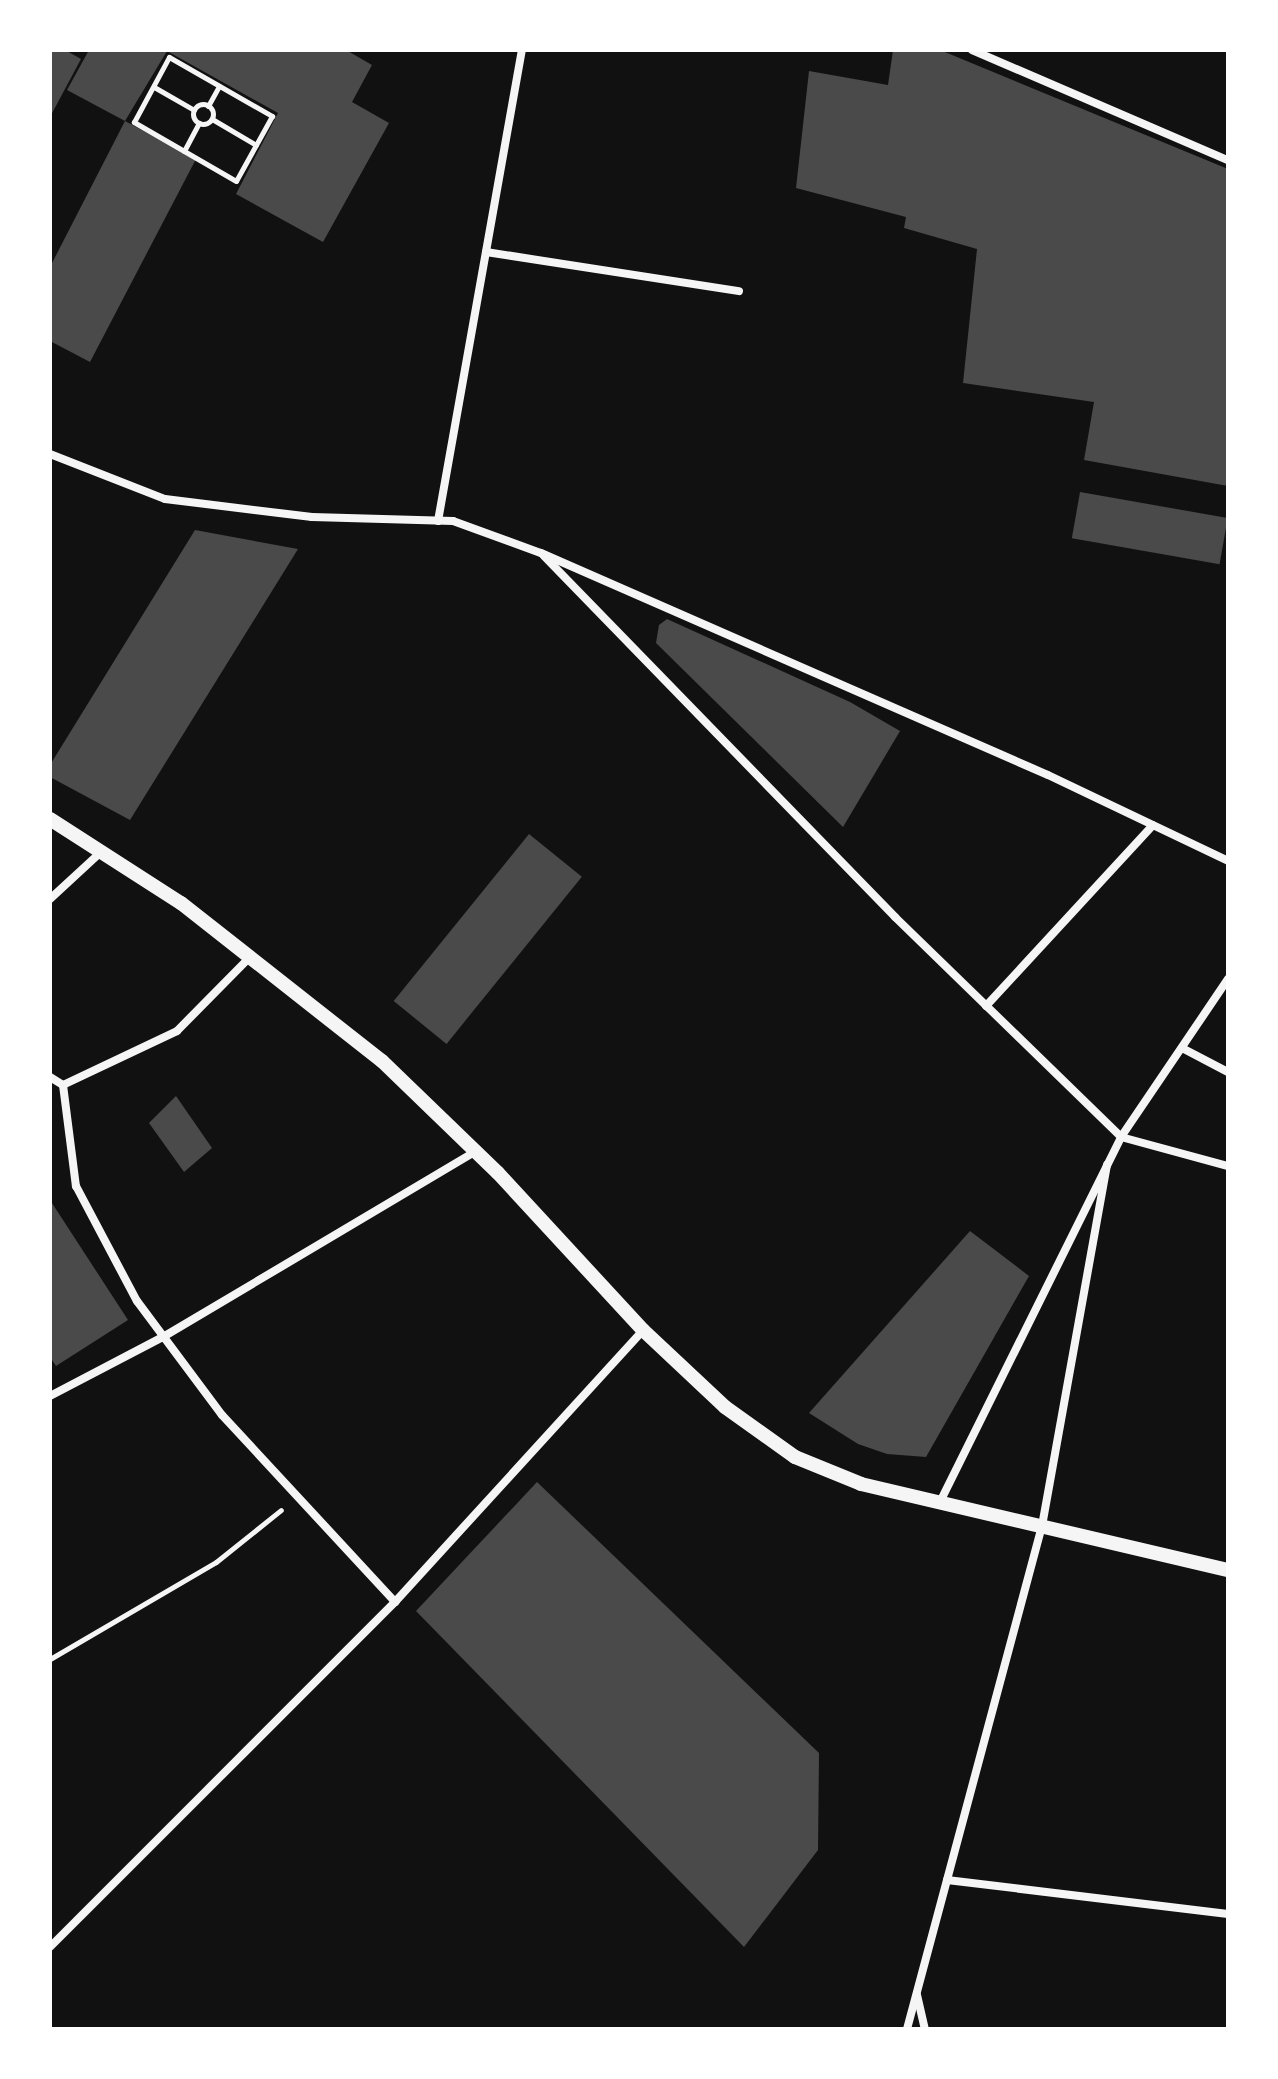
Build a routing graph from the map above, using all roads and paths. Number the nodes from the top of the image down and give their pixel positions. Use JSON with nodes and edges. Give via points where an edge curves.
{"nodes":[{"id":1,"x":522,"y":50,"type":"edge"},
{"id":2,"x":972,"y":50,"type":"edge"},
{"id":3,"x":219,"y":86,"type":"junction"},
{"id":4,"x":154,"y":87,"type":"junction"},
{"id":5,"x":208,"y":106,"type":"junction"},
{"id":6,"x":194,"y":110,"type":"junction"},
{"id":7,"x":212,"y":119,"type":"junction"},
{"id":8,"x":199,"y":123,"type":"junction"},
{"id":9,"x":256,"y":145,"type":"junction"},
{"id":10,"x":184,"y":151,"type":"junction"},
{"id":11,"x":1228,"y":160,"type":"edge"},
{"id":12,"x":486,"y":252,"type":"junction"},
{"id":13,"x":739,"y":291,"type":"dead end"},
{"id":14,"x":50,"y":454,"type":"edge"},
{"id":15,"x":438,"y":521,"type":"junction"},
{"id":16,"x":541,"y":553,"type":"junction"},
{"id":17,"x":50,"y":819,"type":"edge"},
{"id":18,"x":1153,"y":825,"type":"junction"},
{"id":19,"x":102,"y":851,"type":"junction"},
{"id":20,"x":1228,"y":861,"type":"edge"},
{"id":21,"x":50,"y":899,"type":"edge"},
{"id":22,"x":250,"y":957,"type":"junction"},
{"id":23,"x":1228,"y":979,"type":"edge"},
{"id":24,"x":989,"y":1008,"type":"junction"},
{"id":25,"x":1182,"y":1048,"type":"junction"},
{"id":26,"x":1228,"y":1072,"type":"edge"},
{"id":27,"x":50,"y":1077,"type":"edge"},
{"id":28,"x":63,"y":1085,"type":"junction"},
{"id":29,"x":1121,"y":1137,"type":"junction"},
{"id":30,"x":476,"y":1151,"type":"junction"},
{"id":31,"x":1107,"y":1165,"type":"junction"},
{"id":32,"x":1228,"y":1166,"type":"edge"},
{"id":33,"x":643,"y":1330,"type":"junction"},
{"id":34,"x":163,"y":1337,"type":"junction"},
{"id":35,"x":50,"y":1396,"type":"edge"},
{"id":36,"x":298,"y":1497,"type":"junction"},
{"id":37,"x":940,"y":1502,"type":"junction"},
{"id":38,"x":1042,"y":1526,"type":"junction"},
{"id":39,"x":1228,"y":1570,"type":"edge"},
{"id":40,"x":395,"y":1602,"type":"junction"},
{"id":41,"x":50,"y":1659,"type":"edge"},
{"id":42,"x":947,"y":1880,"type":"junction"},
{"id":43,"x":1228,"y":1914,"type":"edge"},
{"id":44,"x":50,"y":1947,"type":"edge"},
{"id":45,"x":917,"y":1993,"type":"junction"},
{"id":46,"x":907,"y":2029,"type":"edge"},
{"id":47,"x":925,"y":2029,"type":"edge"}],
"edges":[{"from":1,"to":12,"type":"street"},
{"from":2,"to":11,"type":"street"},
{"from":3,"to":4,"type":"path","via":[[169,57]]},
{"from":3,"to":5,"type":"path"},
{"from":3,"to":9,"type":"path","via":[[272,116]]},
{"from":4,"to":6,"type":"path"},
{"from":4,"to":10,"type":"path","via":[[134,122]]},
{"from":5,"to":6,"type":"path"},
{"from":5,"to":7,"type":"path"},
{"from":6,"to":8,"type":"path"},
{"from":7,"to":8,"type":"path"},
{"from":7,"to":9,"type":"path"},
{"from":8,"to":10,"type":"path"},
{"from":9,"to":10,"type":"path","via":[[236,181]]},
{"from":12,"to":13,"type":"street"},
{"from":12,"to":15,"type":"street"},
{"from":14,"to":15,"type":"street","via":[[165,499],[312,517]]},
{"from":15,"to":16,"type":"street"},
{"from":16,"to":18,"type":"street"},
{"from":16,"to":24,"type":"street"},
{"from":17,"to":19,"type":"street"},
{"from":18,"to":20,"type":"street"},
{"from":18,"to":24,"type":"street"},
{"from":19,"to":21,"type":"street"},
{"from":19,"to":22,"type":"street"},
{"from":22,"to":28,"type":"street","via":[[177,1031]]},
{"from":22,"to":30,"type":"street","via":[[382,1061]]},
{"from":23,"to":25,"type":"street"},
{"from":24,"to":29,"type":"street"},
{"from":25,"to":26,"type":"street"},
{"from":25,"to":29,"type":"street"},
{"from":27,"to":28,"type":"street"},
{"from":28,"to":34,"type":"street","via":[[76,1186],[137,1301]]},
{"from":29,"to":31,"type":"street"},
{"from":29,"to":32,"type":"street"},
{"from":30,"to":33,"type":"street"},
{"from":30,"to":34,"type":"street"},
{"from":31,"to":37,"type":"street"},
{"from":31,"to":38,"type":"street"},
{"from":33,"to":37,"type":"street","via":[[725,1407],[795,1457],[861,1484]]},
{"from":33,"to":40,"type":"street"},
{"from":34,"to":35,"type":"street"},
{"from":34,"to":36,"type":"street","via":[[222,1415]]},
{"from":36,"to":40,"type":"street"},
{"from":36,"to":41,"type":"path","via":[[216,1562]]},
{"from":37,"to":38,"type":"street"},
{"from":38,"to":39,"type":"street"},
{"from":38,"to":42,"type":"street"},
{"from":40,"to":44,"type":"street"},
{"from":42,"to":43,"type":"street"},
{"from":42,"to":45,"type":"street"},
{"from":45,"to":46,"type":"street"},
{"from":45,"to":47,"type":"street"}]}
